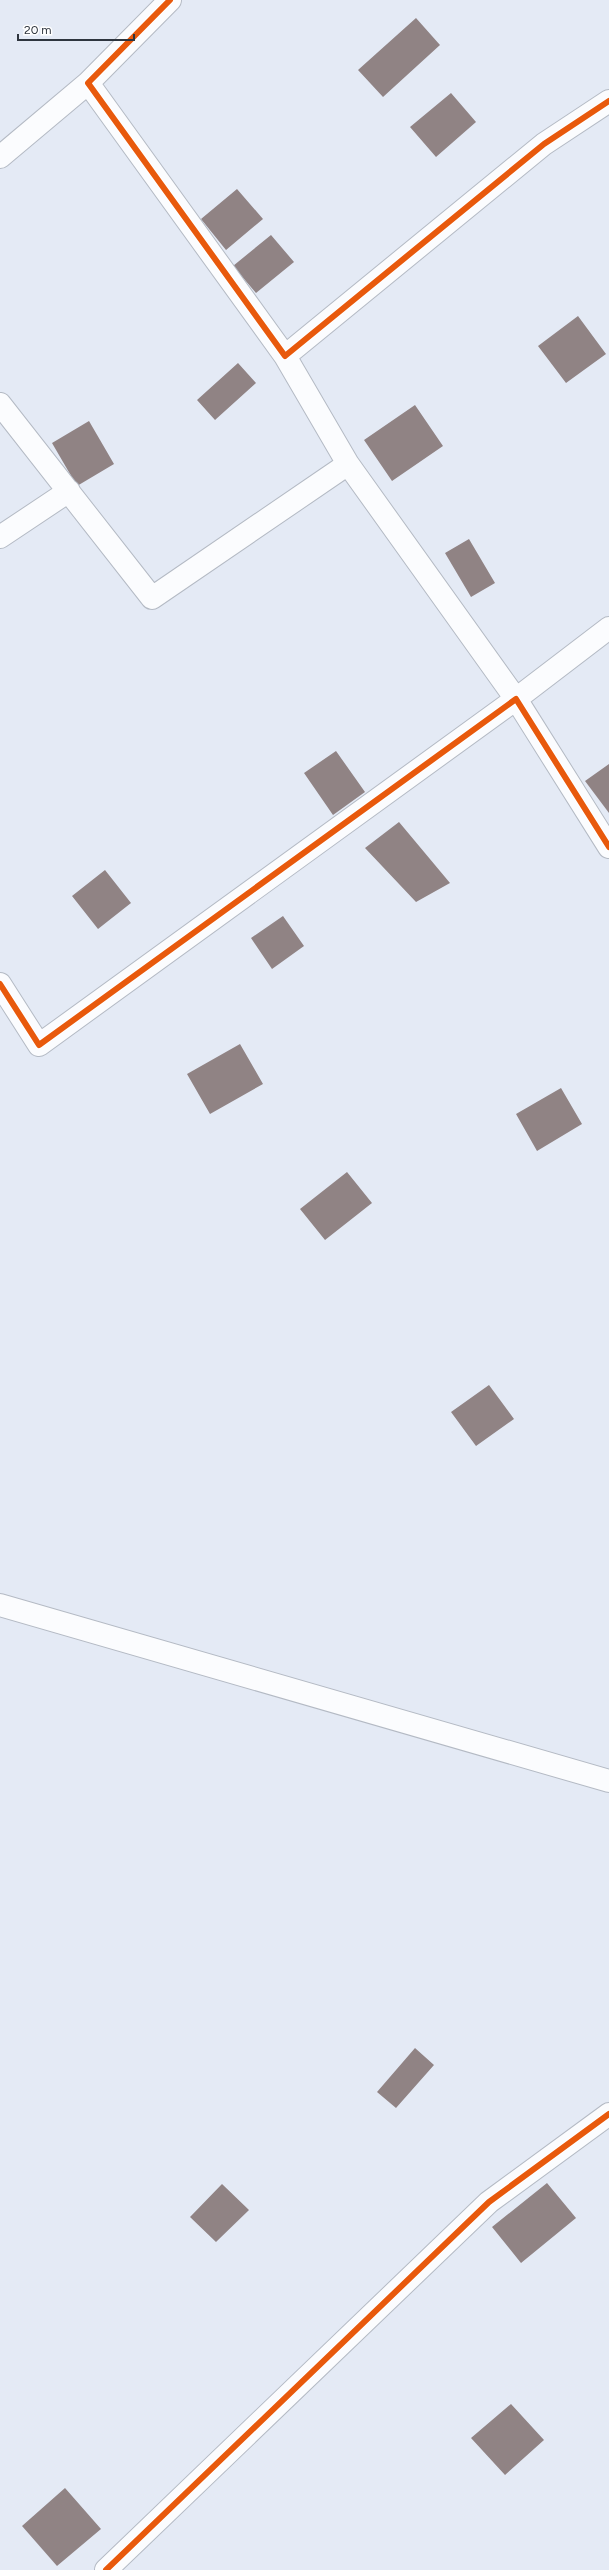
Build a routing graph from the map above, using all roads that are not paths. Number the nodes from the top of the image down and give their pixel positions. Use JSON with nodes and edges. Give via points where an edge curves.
{"nodes":[{"id":1,"x":170,"y":0,"type":"edge"},
{"id":2,"x":88,"y":83,"type":"junction"},
{"id":3,"x":609,"y":101,"type":"edge"},
{"id":4,"x":0,"y":157,"type":"edge"},
{"id":5,"x":285,"y":356,"type":"junction"},
{"id":6,"x":0,"y":404,"type":"edge"},
{"id":7,"x":348,"y":464,"type":"junction"},
{"id":8,"x":69,"y":491,"type":"junction"},
{"id":9,"x":0,"y":536,"type":"edge"},
{"id":10,"x":609,"y":628,"type":"edge"},
{"id":11,"x":516,"y":699,"type":"junction"},
{"id":12,"x":609,"y":847,"type":"edge"},
{"id":13,"x":0,"y":984,"type":"edge"},
{"id":14,"x":0,"y":1604,"type":"edge"},
{"id":15,"x":609,"y":1781,"type":"edge"},
{"id":16,"x":609,"y":2114,"type":"edge"},
{"id":17,"x":106,"y":2570,"type":"edge"}],
"edges":[{"from":1,"to":2,"type":"street"},
{"from":2,"to":4,"type":"street"},
{"from":2,"to":5,"type":"street"},
{"from":3,"to":5,"type":"street","via":[[544,144]]},
{"from":5,"to":7,"type":"street"},
{"from":6,"to":8,"type":"street"},
{"from":7,"to":8,"type":"street","via":[[152,598]]},
{"from":7,"to":11,"type":"street"},
{"from":8,"to":9,"type":"street"},
{"from":10,"to":11,"type":"street"},
{"from":11,"to":12,"type":"street"},
{"from":11,"to":13,"type":"street","via":[[39,1044]]},
{"from":14,"to":15,"type":"street"},
{"from":16,"to":17,"type":"street","via":[[489,2202]]}]}
